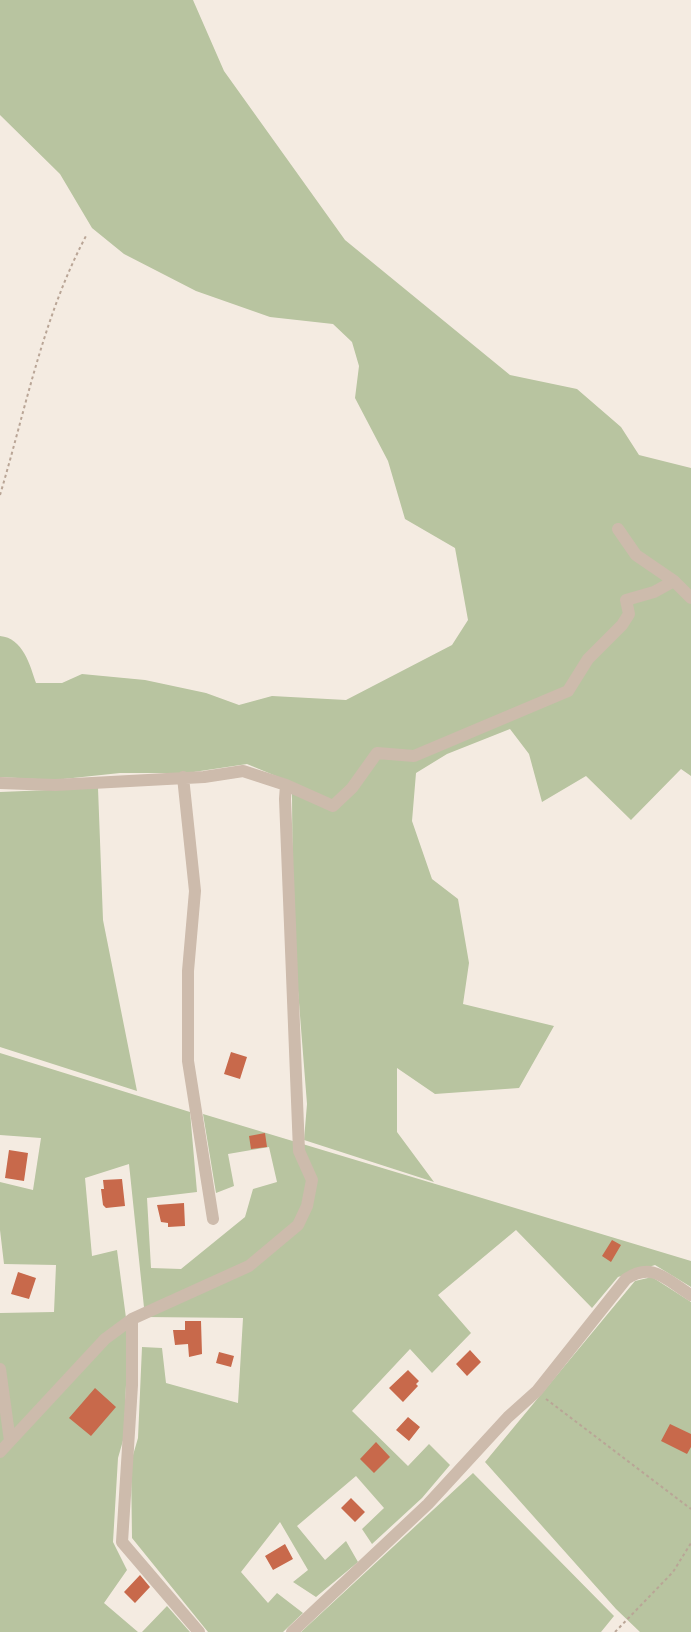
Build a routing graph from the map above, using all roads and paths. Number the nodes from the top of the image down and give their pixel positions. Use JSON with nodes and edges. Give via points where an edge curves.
{"nodes":[{"id":1,"x":86,"y":236,"type":"dead end"},
{"id":2,"x":0,"y":495,"type":"edge"},
{"id":3,"x":618,"y":529,"type":"dead end"},
{"id":4,"x":674,"y":581,"type":"junction"},
{"id":5,"x":691,"y":598,"type":"edge"},
{"id":6,"x":183,"y":777,"type":"junction"},
{"id":7,"x":0,"y":783,"type":"edge"},
{"id":8,"x":286,"y":785,"type":"junction"},
{"id":9,"x":213,"y":1219,"type":"dead end"},
{"id":10,"x":691,"y":1295,"type":"edge"},
{"id":11,"x":132,"y":1319,"type":"junction"},
{"id":12,"x":0,"y":1369,"type":"edge"},
{"id":13,"x":537,"y":1391,"type":"junction"},
{"id":14,"x":10,"y":1441,"type":"junction"},
{"id":15,"x":0,"y":1452,"type":"edge"},
{"id":16,"x":691,"y":1509,"type":"edge"},
{"id":17,"x":691,"y":1544,"type":"edge"},
{"id":18,"x":199,"y":1632,"type":"edge"},
{"id":19,"x":292,"y":1632,"type":"edge"},
{"id":20,"x":615,"y":1632,"type":"edge"}],
"edges":[{"from":1,"to":2,"type":"path","via":[[67,272],[45,331]]},
{"from":3,"to":4,"type":"street","via":[[636,555]]},
{"from":4,"to":5,"type":"street"},
{"from":4,"to":8,"type":"street","via":[[626,600],[629,614],[622,625],[588,659],[568,691],[414,756],[376,753],[352,788],[333,806]]},
{"from":6,"to":7,"type":"street","via":[[55,785]]},
{"from":6,"to":8,"type":"street","via":[[243,771]]},
{"from":6,"to":9,"type":"street","via":[[195,891],[188,971],[188,1061]]},
{"from":8,"to":11,"type":"street","via":[[299,1151],[312,1180],[308,1206],[298,1225],[249,1266]]},
{"from":10,"to":13,"type":"street","via":[[652,1271],[639,1270],[626,1279]]},
{"from":11,"to":14,"type":"street","via":[[105,1340]]},
{"from":11,"to":18,"type":"street","via":[[122,1542]]},
{"from":12,"to":14,"type":"street"},
{"from":13,"to":16,"type":"path"},
{"from":13,"to":19,"type":"street","via":[[428,1504]]},
{"from":14,"to":15,"type":"street"},
{"from":17,"to":20,"type":"path","via":[[673,1572]]}]}
